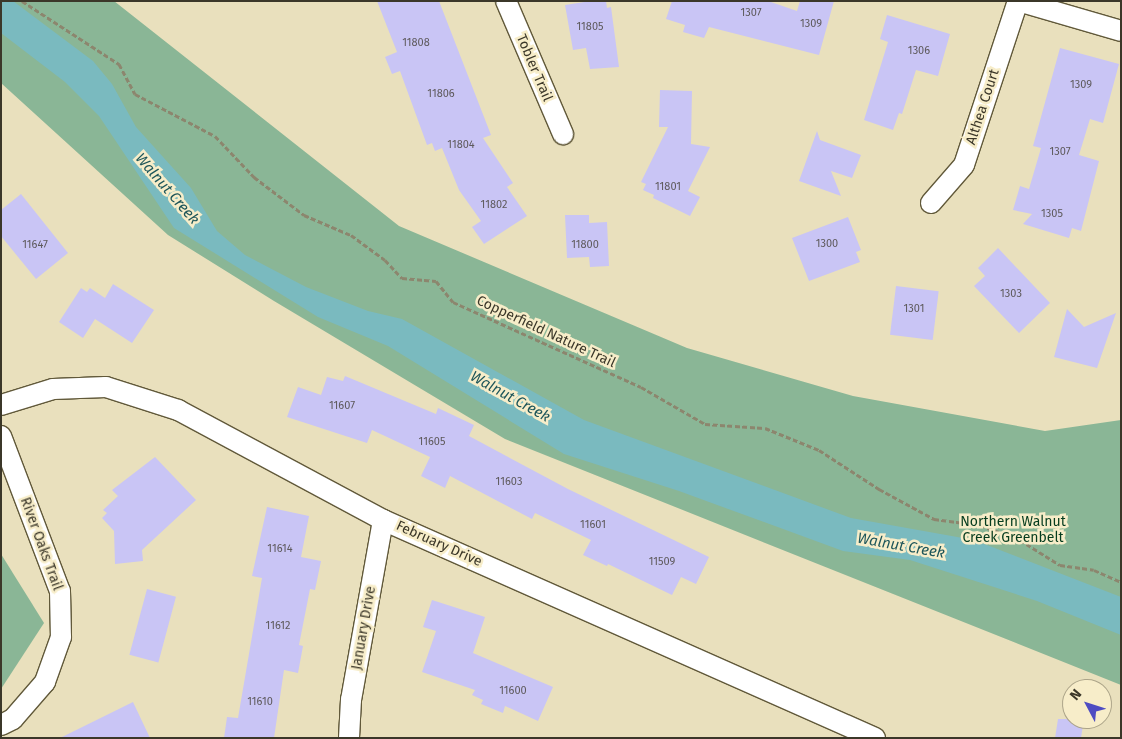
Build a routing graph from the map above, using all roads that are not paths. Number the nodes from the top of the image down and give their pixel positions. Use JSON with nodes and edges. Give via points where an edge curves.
{"nodes":[{"id":1,"x":506,"y":1,"type":"edge"},
{"id":2,"x":1018,"y":1,"type":"edge"},
{"id":3,"x":1121,"y":31,"type":"edge"},
{"id":4,"x":563,"y":134,"type":"dead end"},
{"id":5,"x":931,"y":203,"type":"dead end"},
{"id":6,"x":1,"y":405,"type":"edge"},
{"id":7,"x":1,"y":436,"type":"edge"},
{"id":8,"x":383,"y":520,"type":"junction"},
{"id":9,"x":1,"y":725,"type":"edge"},
{"id":10,"x":349,"y":738,"type":"edge"},
{"id":11,"x":875,"y":738,"type":"edge"}],
"edges":[{"from":1,"to":4,"type":"street","name":"Tobler Trail"},
{"from":2,"to":3,"type":"street"},
{"from":2,"to":5,"type":"street","name":"Althea Court","via":[[964,165]]},
{"from":6,"to":8,"type":"street","name":"February Drive","via":[[53,389],[106,387],[178,410]]},
{"from":7,"to":9,"type":"street","name":"River Oaks Trail","via":[[60,590],[61,637],[45,682],[13,719]]},
{"from":8,"to":10,"type":"street","name":"January Drive","via":[[352,700]]},
{"from":8,"to":11,"type":"street","name":"February Drive"}]}
